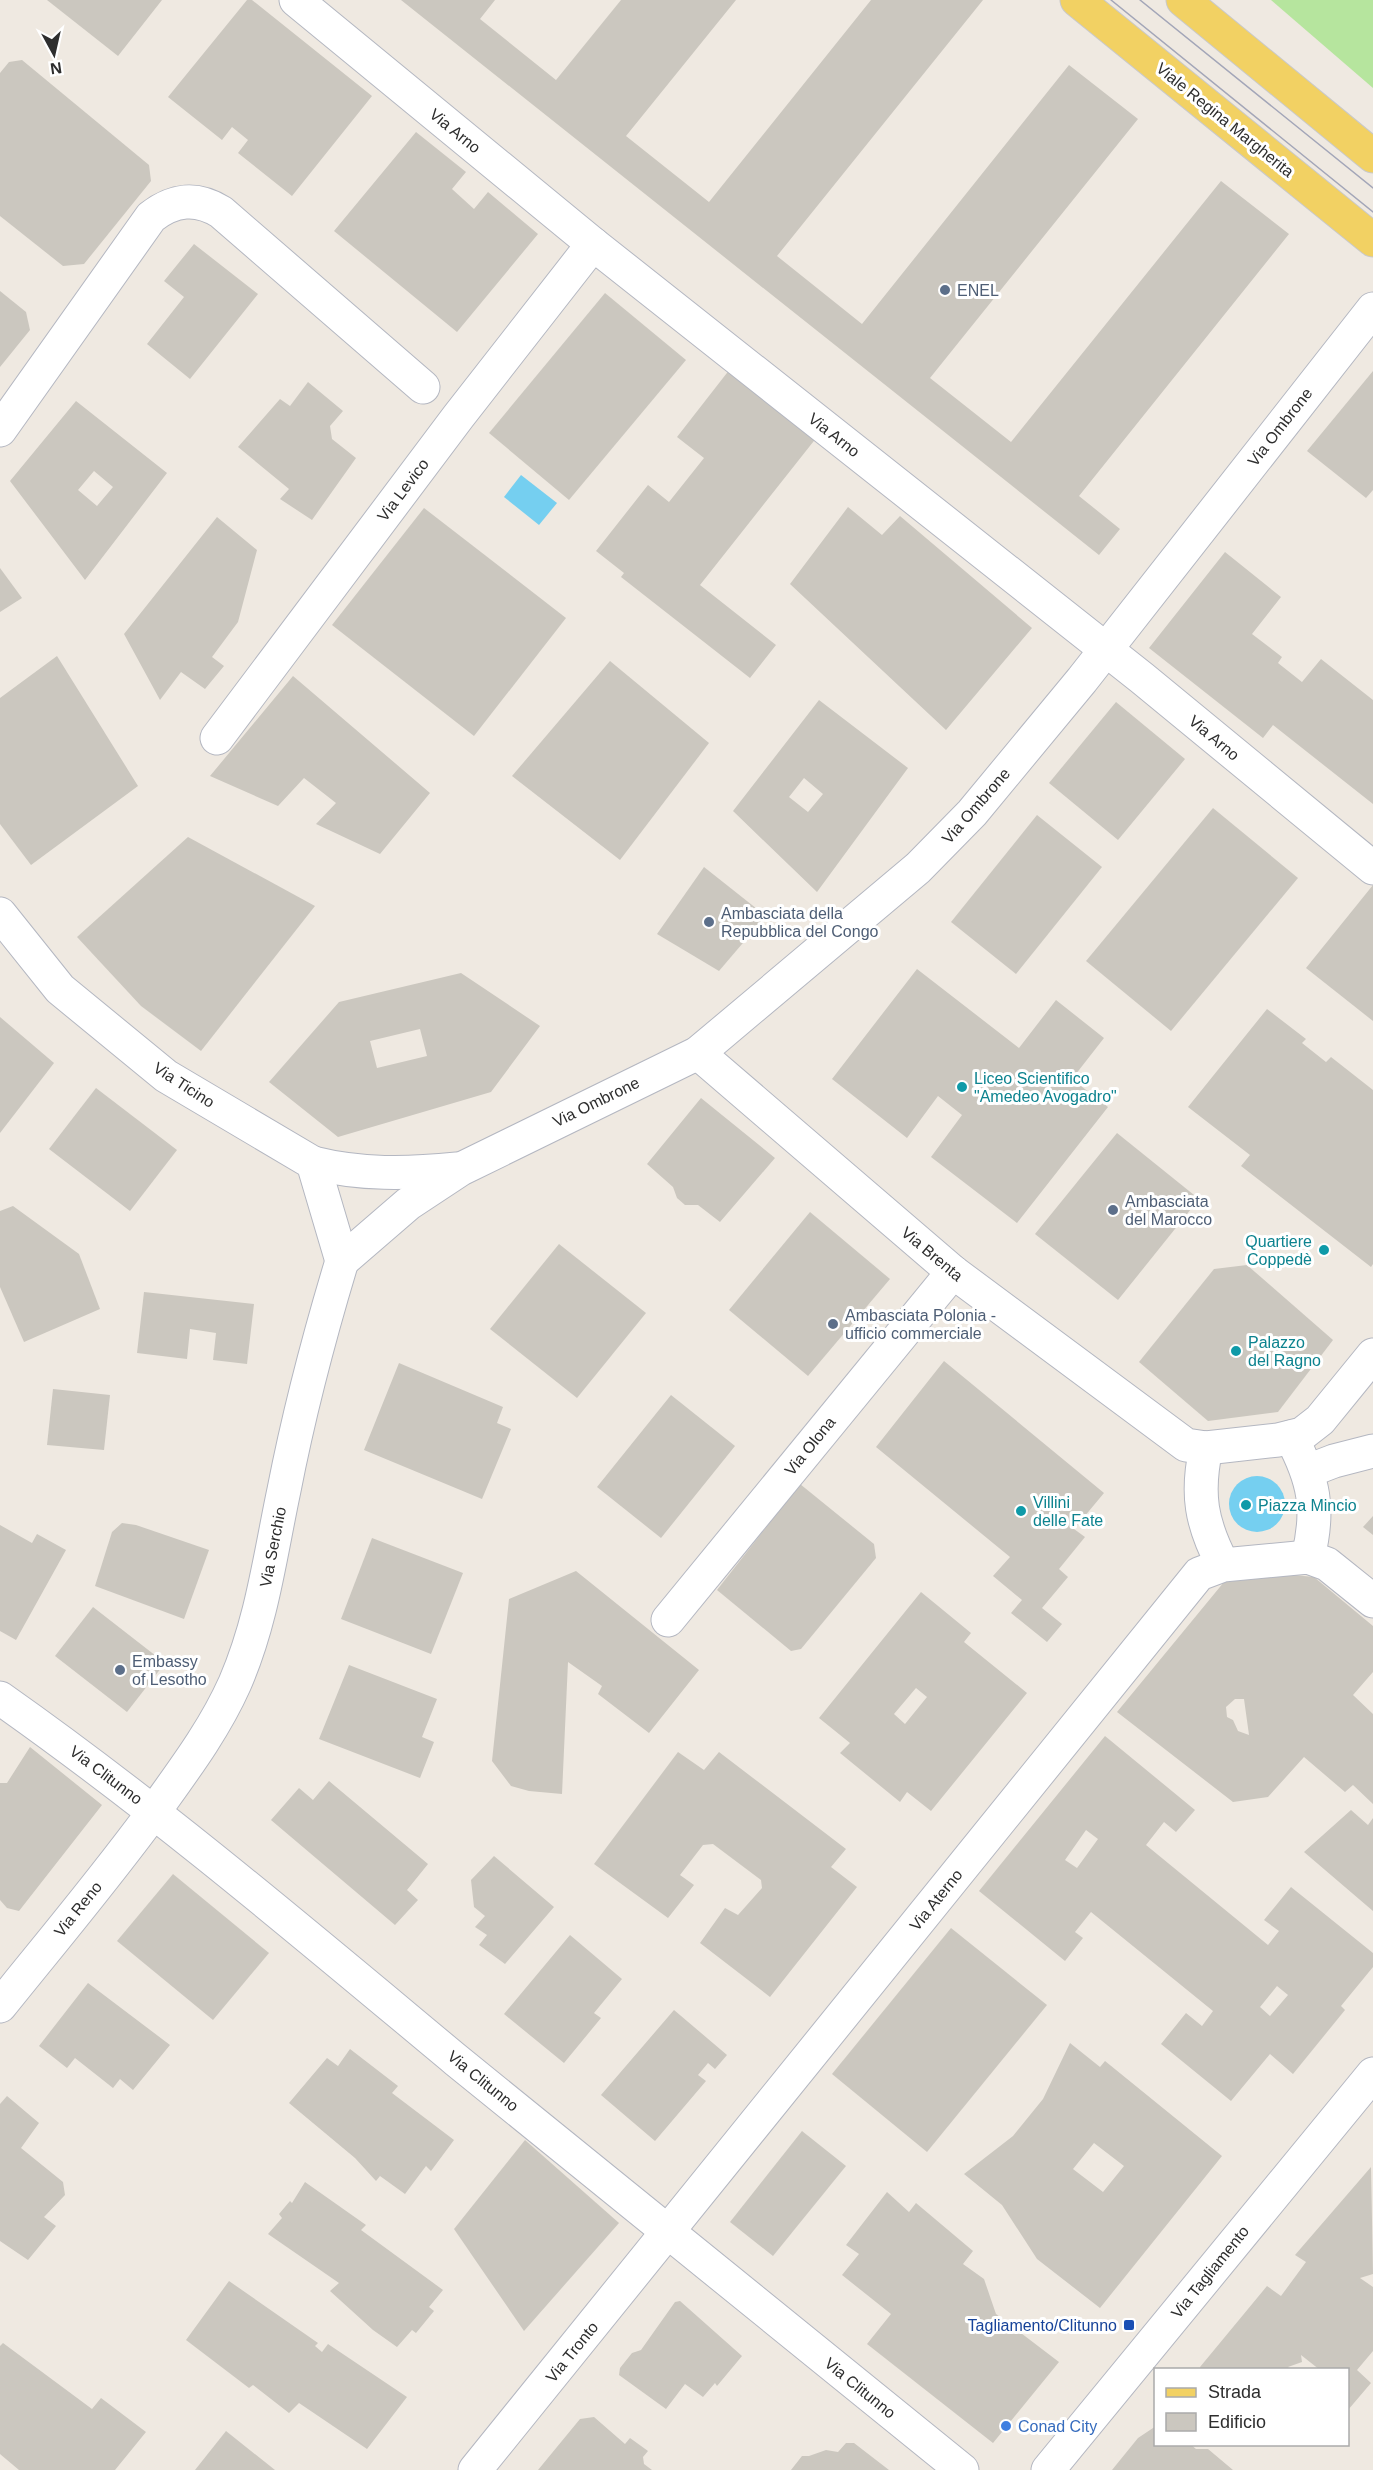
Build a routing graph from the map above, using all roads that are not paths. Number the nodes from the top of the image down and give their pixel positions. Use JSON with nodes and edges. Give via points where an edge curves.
{"nodes":[{"id":1,"x":296,"y":0,"type":"edge"},
{"id":2,"x":1077,"y":0,"type":"edge"},
{"id":3,"x":1183,"y":0,"type":"edge"},
{"id":4,"x":1373,"y":156,"type":"edge"},
{"id":5,"x":1373,"y":240,"type":"edge"},
{"id":6,"x":593,"y":244,"type":"junction"},
{"id":7,"x":1373,"y":309,"type":"edge"},
{"id":8,"x":423,"y":387,"type":"dead end"},
{"id":9,"x":0,"y":430,"type":"edge"},
{"id":10,"x":1106,"y":650,"type":"junction"},
{"id":11,"x":217,"y":738,"type":"dead end"},
{"id":12,"x":1373,"y":868,"type":"edge"},
{"id":13,"x":0,"y":914,"type":"edge"},
{"id":14,"x":698,"y":1053,"type":"junction"},
{"id":15,"x":313,"y":1163,"type":"junction"},
{"id":16,"x":461,"y":1169,"type":"junction"},
{"id":17,"x":342,"y":1261,"type":"junction"},
{"id":18,"x":953,"y":1272,"type":"junction"},
{"id":19,"x":1373,"y":1355,"type":"edge"},
{"id":20,"x":1301,"y":1433,"type":"junction"},
{"id":21,"x":1192,"y":1445,"type":"junction"},
{"id":22,"x":1373,"y":1451,"type":"edge"},
{"id":23,"x":1308,"y":1471,"type":"junction"},
{"id":24,"x":1318,"y":1560,"type":"junction"},
{"id":25,"x":1215,"y":1567,"type":"junction"},
{"id":26,"x":1373,"y":1601,"type":"edge"},
{"id":27,"x":668,"y":1620,"type":"dead end"},
{"id":28,"x":0,"y":1698,"type":"edge"},
{"id":29,"x":154,"y":1812,"type":"junction"},
{"id":30,"x":0,"y":2006,"type":"edge"},
{"id":31,"x":1373,"y":2074,"type":"edge"},
{"id":32,"x":668,"y":2234,"type":"junction"},
{"id":33,"x":475,"y":2470,"type":"edge"},
{"id":34,"x":962,"y":2470,"type":"edge"},
{"id":35,"x":1048,"y":2470,"type":"edge"}],
"edges":[{"from":1,"to":6,"type":"street","name":"Via Arno"},
{"from":2,"to":5,"type":"main road","name":"Viale Regina Margherita"},
{"from":3,"to":4,"type":"main road"},
{"from":6,"to":10,"type":"street","name":"Via Arno"},
{"from":6,"to":11,"type":"street","name":"Via Levico"},
{"from":7,"to":10,"type":"street","name":"Via Ombrone"},
{"from":8,"to":9,"type":"street","via":[[221,212],[204,203],[184,202],[170,205],[151,217]]},
{"from":10,"to":12,"type":"street","name":"Via Arno"},
{"from":10,"to":14,"type":"street","name":"Via Ombrone","via":[[993,789],[931,857]]},
{"from":13,"to":15,"type":"street","name":"Via Ticino","via":[[60,989],[166,1076]]},
{"from":14,"to":16,"type":"street","name":"Via Ombrone"},
{"from":14,"to":18,"type":"street","name":"Via Brenta"},
{"from":15,"to":16,"type":"street","name":"Via Ombrone","via":[[345,1171],[380,1173]]},
{"from":15,"to":17,"type":"street"},
{"from":16,"to":17,"type":"street","name":"Via Ombrone","via":[[408,1204]]},
{"from":17,"to":29,"type":"street","name":"Via Serchio","via":[[302,1403],[267,1581],[249,1647],[217,1719]]},
{"from":18,"to":21,"type":"street","name":"Via Brenta"},
{"from":18,"to":27,"type":"street","name":"Via Olona"},
{"from":19,"to":20,"type":"street"},
{"from":20,"to":21,"type":"street"},
{"from":20,"to":23,"type":"street"},
{"from":21,"to":25,"type":"street","via":[[1201,1476],[1201,1506]]},
{"from":22,"to":23,"type":"street"},
{"from":23,"to":24,"type":"street","via":[[1314,1493]]},
{"from":24,"to":25,"type":"street"},
{"from":24,"to":26,"type":"street"},
{"from":25,"to":32,"type":"street","name":"Via Aterno","via":[[1193,1581]]},
{"from":28,"to":29,"type":"street","name":"Via Clitunno"},
{"from":29,"to":30,"type":"street","name":"Via Reno"},
{"from":29,"to":32,"type":"street","name":"Via Clitunno"},
{"from":31,"to":35,"type":"street","name":"Via Tagliamento"},
{"from":32,"to":33,"type":"street","name":"Via Tronto"},
{"from":32,"to":34,"type":"street","name":"Via Clitunno"}]}
